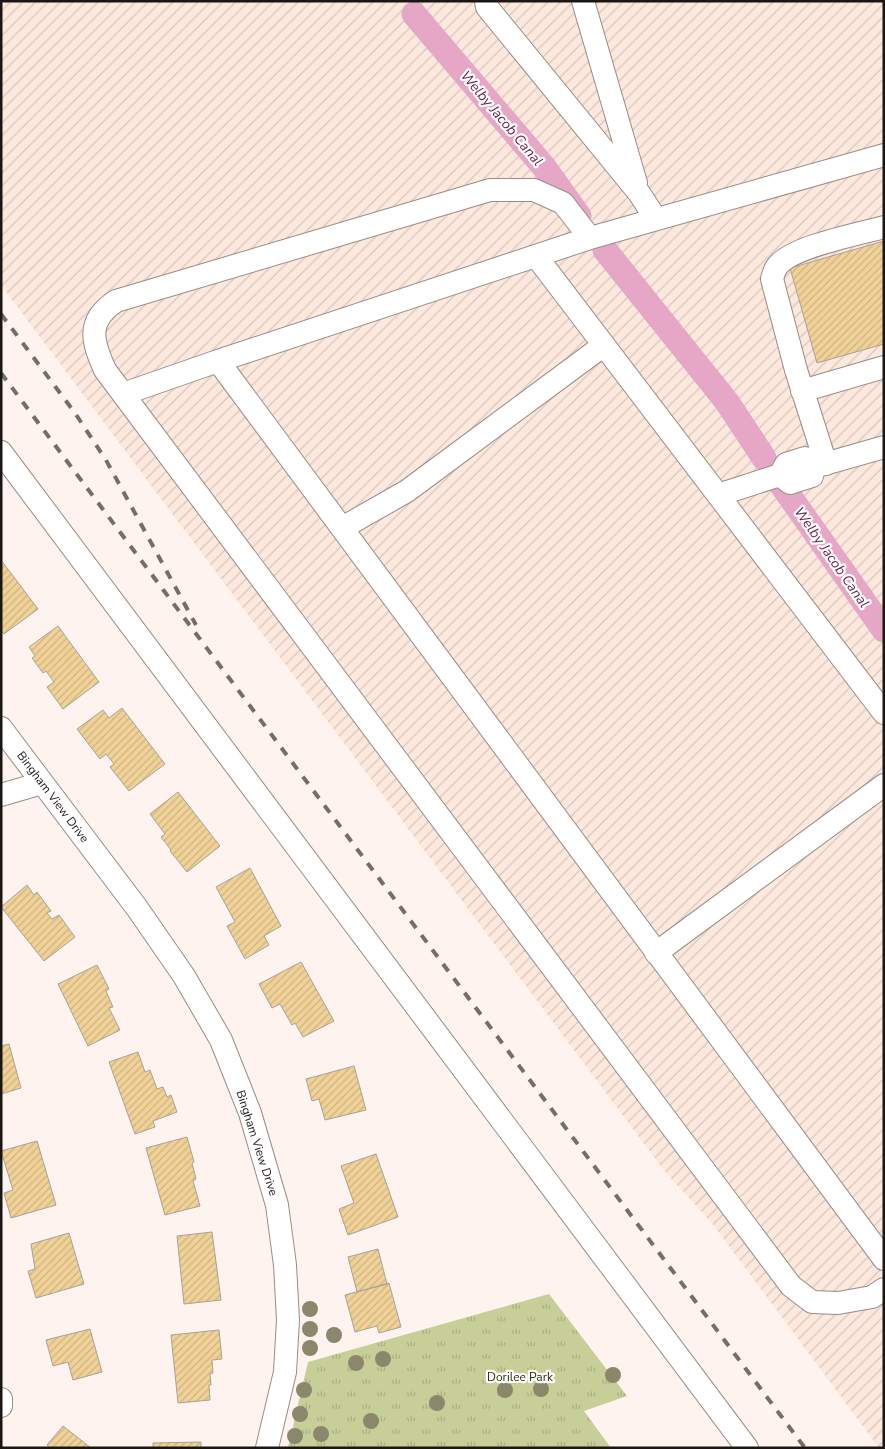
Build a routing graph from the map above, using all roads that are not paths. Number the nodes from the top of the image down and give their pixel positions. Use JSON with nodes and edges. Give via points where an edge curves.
{"nodes":[{"id":1,"x":486,"y":1,"type":"edge"},
{"id":2,"x":583,"y":1,"type":"edge"},
{"id":3,"x":884,"y":155,"type":"edge"},
{"id":4,"x":639,"y":192,"type":"junction"},
{"id":5,"x":656,"y":219,"type":"junction"},
{"id":6,"x":884,"y":227,"type":"edge"},
{"id":7,"x":590,"y":238,"type":"junction"},
{"id":8,"x":536,"y":256,"type":"junction"},
{"id":9,"x":604,"y":345,"type":"junction"},
{"id":10,"x":218,"y":361,"type":"junction"},
{"id":11,"x":884,"y":367,"type":"edge"},
{"id":12,"x":802,"y":391,"type":"junction"},
{"id":13,"x":123,"y":394,"type":"junction"},
{"id":14,"x":884,"y":447,"type":"edge"},
{"id":15,"x":1,"y":452,"type":"edge"},
{"id":16,"x":820,"y":465,"type":"junction"},
{"id":17,"x":718,"y":496,"type":"junction"},
{"id":18,"x":342,"y":528,"type":"junction"},
{"id":19,"x":884,"y":713,"type":"edge"},
{"id":20,"x":1,"y":728,"type":"edge"},
{"id":21,"x":42,"y":783,"type":"junction"},
{"id":22,"x":884,"y":785,"type":"edge"},
{"id":23,"x":1,"y":794,"type":"edge"},
{"id":24,"x":656,"y":953,"type":"junction"},
{"id":25,"x":884,"y":1259,"type":"edge"},
{"id":26,"x":884,"y":1288,"type":"edge"},
{"id":27,"x":1,"y":1399,"type":"edge"},
{"id":28,"x":1,"y":1406,"type":"edge"},
{"id":29,"x":267,"y":1448,"type":"edge"},
{"id":30,"x":747,"y":1448,"type":"edge"}],
"edges":[{"from":1,"to":4,"type":"street","via":[[487,7]]},
{"from":2,"to":4,"type":"street"},
{"from":3,"to":5,"type":"street"},
{"from":4,"to":5,"type":"street"},
{"from":5,"to":7,"type":"street"},
{"from":6,"to":12,"type":"street","via":[[802,249],[776,268],[773,288]]},
{"from":7,"to":8,"type":"street"},
{"from":7,"to":13,"type":"street","via":[[563,203],[534,190],[490,190],[116,301],[103,310],[94,326],[94,347],[104,370]]},
{"from":8,"to":9,"type":"street"},
{"from":8,"to":10,"type":"street"},
{"from":9,"to":17,"type":"street"},
{"from":9,"to":18,"type":"street","via":[[406,491]]},
{"from":10,"to":13,"type":"street"},
{"from":10,"to":18,"type":"street"},
{"from":11,"to":12,"type":"street"},
{"from":12,"to":16,"type":"street"},
{"from":13,"to":26,"type":"street","via":[[791,1286],[812,1302],[838,1303],[872,1297]]},
{"from":14,"to":16,"type":"street"},
{"from":15,"to":30,"type":"street"},
{"from":16,"to":17,"type":"street","via":[[805,458],[786,464],[780,475]]},
{"from":17,"to":19,"type":"street"},
{"from":18,"to":24,"type":"street"},
{"from":20,"to":21,"type":"street","name":"Bingham View Drive"},
{"from":21,"to":23,"type":"street"},
{"from":21,"to":29,"type":"street","name":"Bingham View Drive","via":[[184,976],[221,1040],[250,1113],[277,1205],[288,1320],[285,1372]]},
{"from":22,"to":24,"type":"street"},
{"from":24,"to":25,"type":"street"},
{"from":27,"to":28,"type":"street"}]}
